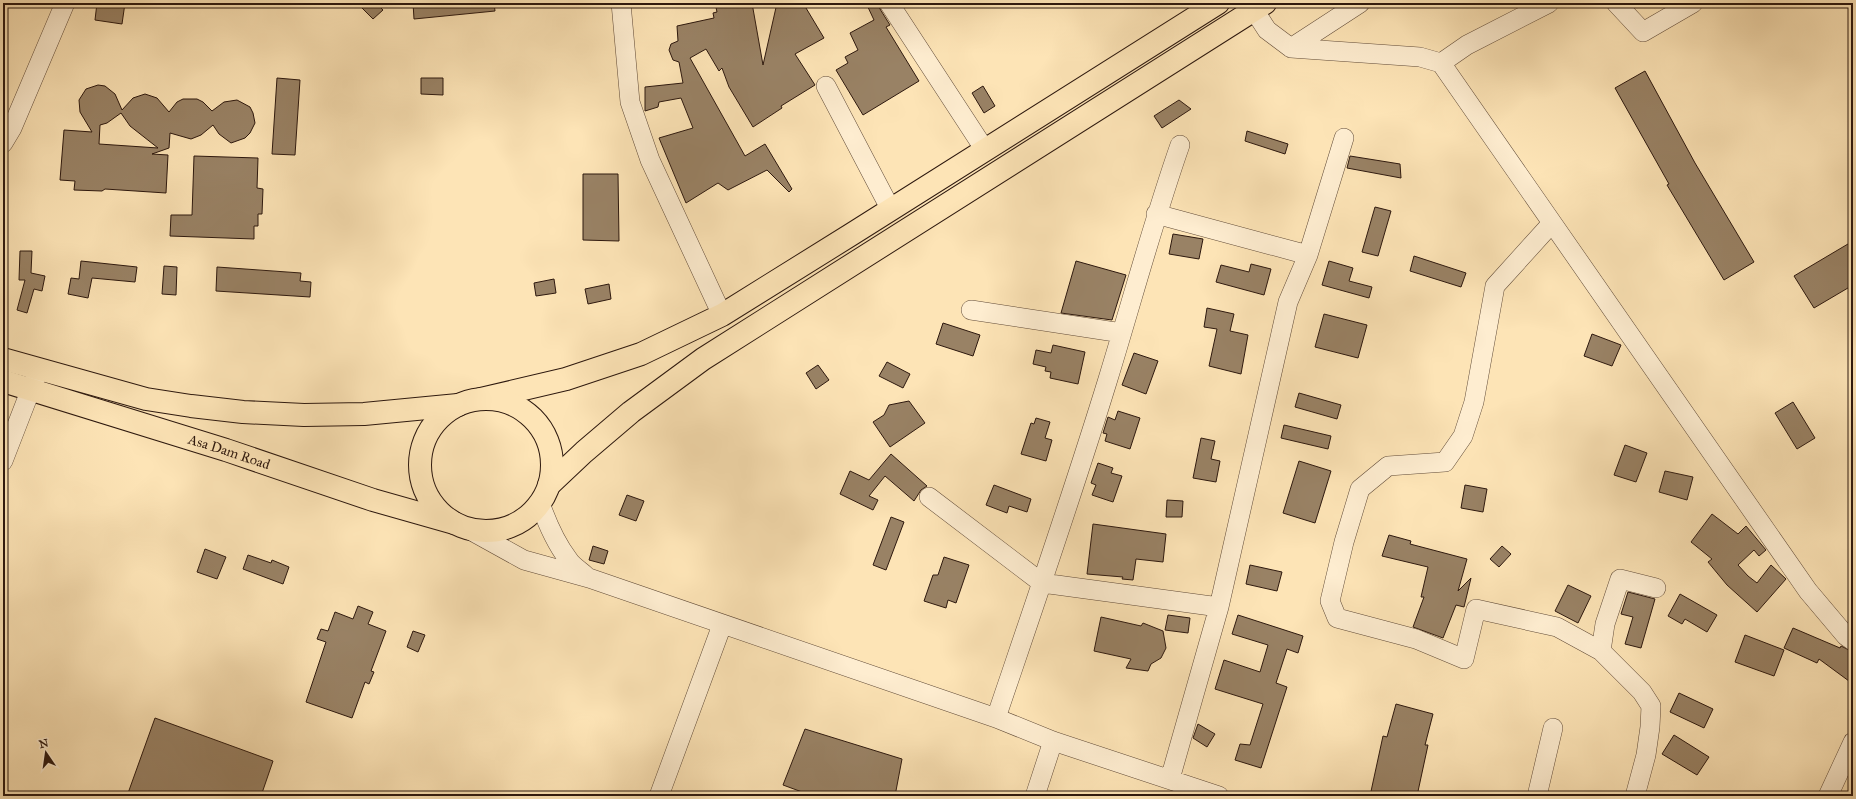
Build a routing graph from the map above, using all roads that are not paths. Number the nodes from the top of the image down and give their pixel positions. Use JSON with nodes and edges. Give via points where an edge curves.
{"nodes":[{"id":1,"x":65,"y":3,"type":"edge"},
{"id":2,"x":621,"y":3,"type":"edge"},
{"id":3,"x":889,"y":3,"type":"edge"},
{"id":4,"x":1218,"y":3,"type":"edge"},
{"id":5,"x":1360,"y":3,"type":"edge"},
{"id":6,"x":1549,"y":3,"type":"edge"},
{"id":7,"x":1616,"y":3,"type":"edge"},
{"id":8,"x":1693,"y":3,"type":"edge"},
{"id":9,"x":1259,"y":6,"type":"edge"},
{"id":10,"x":1291,"y":48,"type":"junction"},
{"id":11,"x":1441,"y":63,"type":"junction"},
{"id":12,"x":826,"y":86,"type":"dead end"},
{"id":13,"x":1344,"y":138,"type":"dead end"},
{"id":14,"x":3,"y":143,"type":"edge"},
{"id":15,"x":1180,"y":145,"type":"dead end"},
{"id":16,"x":985,"y":150,"type":"junction"},
{"id":17,"x":891,"y":210,"type":"junction"},
{"id":18,"x":1156,"y":214,"type":"junction"},
{"id":19,"x":1552,"y":223,"type":"junction"},
{"id":20,"x":1308,"y":255,"type":"junction"},
{"id":21,"x":971,"y":310,"type":"dead end"},
{"id":22,"x":722,"y":315,"type":"junction"},
{"id":23,"x":1122,"y":333,"type":"junction"},
{"id":24,"x":3,"y":359,"type":"edge"},
{"id":25,"x":38,"y":370,"type":"junction"},
{"id":26,"x":3,"y":381,"type":"edge"},
{"id":27,"x":30,"y":391,"type":"junction"},
{"id":28,"x":481,"y":399,"type":"junction"},
{"id":29,"x":458,"y":405,"type":"junction"},
{"id":30,"x":3,"y":461,"type":"edge"},
{"id":31,"x":545,"y":494,"type":"junction"},
{"id":32,"x":929,"y":497,"type":"dead end"},
{"id":33,"x":461,"y":526,"type":"junction"},
{"id":34,"x":589,"y":578,"type":"junction"},
{"id":35,"x":1042,"y":584,"type":"junction"},
{"id":36,"x":1656,"y":588,"type":"dead end"},
{"id":37,"x":1219,"y":607,"type":"junction"},
{"id":38,"x":722,"y":625,"type":"junction"},
{"id":39,"x":1853,"y":641,"type":"edge"},
{"id":40,"x":1601,"y":651,"type":"junction"},
{"id":41,"x":996,"y":718,"type":"junction"},
{"id":42,"x":1554,"y":728,"type":"dead end"},
{"id":43,"x":1053,"y":741,"type":"junction"},
{"id":44,"x":1853,"y":742,"type":"edge"},
{"id":45,"x":1170,"y":779,"type":"junction"},
{"id":46,"x":659,"y":796,"type":"edge"},
{"id":47,"x":1035,"y":796,"type":"edge"},
{"id":48,"x":1219,"y":796,"type":"edge"},
{"id":49,"x":1537,"y":796,"type":"edge"},
{"id":50,"x":1635,"y":796,"type":"edge"},
{"id":51,"x":1828,"y":796,"type":"edge"}],
"edges":[{"from":1,"to":14,"type":"street","via":[[12,128]]},
{"from":2,"to":22,"type":"street","via":[[630,102],[650,160]]},
{"from":3,"to":16,"type":"street"},
{"from":4,"to":16,"type":"main road"},
{"from":5,"to":10,"type":"street"},
{"from":6,"to":11,"type":"street","via":[[1467,45]]},
{"from":7,"to":8,"type":"street","via":[[1643,32]]},
{"from":9,"to":10,"type":"street","via":[[1267,30]]},
{"from":9,"to":31,"type":"main road","via":[[703,359],[631,412],[584,452]]},
{"from":10,"to":11,"type":"street","via":[[1420,57]]},
{"from":11,"to":19,"type":"street"},
{"from":12,"to":17,"type":"street"},
{"from":13,"to":20,"type":"street"},
{"from":15,"to":18,"type":"street"},
{"from":16,"to":17,"type":"main road"},
{"from":17,"to":22,"type":"main road"},
{"from":18,"to":20,"type":"street"},
{"from":18,"to":23,"type":"street"},
{"from":19,"to":39,"type":"street","via":[[1808,591]]},
{"from":19,"to":40,"type":"street","via":[[1495,286],[1474,402],[1463,436],[1446,462],[1388,466],[1360,489],[1330,601],[1337,618],[1416,639],[1464,659],[1476,608],[1557,627]]},
{"from":20,"to":37,"type":"street","via":[[1288,302]]},
{"from":21,"to":23,"type":"street"},
{"from":22,"to":28,"type":"main road","via":[[641,354],[566,379]]},
{"from":23,"to":35,"type":"street"},
{"from":24,"to":25,"type":"main road"},
{"from":25,"to":27,"type":"street"},
{"from":25,"to":29,"type":"main road","via":[[146,398],[243,412],[364,414]]},
{"from":26,"to":27,"type":"main road","name":"Asa Dam Road"},
{"from":27,"to":30,"type":"street"},
{"from":27,"to":33,"type":"main road","name":"Asa Dam Road","via":[[174,434],[373,500]]},
{"from":28,"to":29,"type":"main road"},
{"from":28,"to":31,"type":"main road","via":[[503,401],[522,410],[538,424],[549,442],[552,464]]},
{"from":29,"to":33,"type":"main road","via":[[442,415],[430,429],[422,445],[419,463],[421,481],[428,498],[439,512]]},
{"from":31,"to":33,"type":"main road","via":[[526,518],[508,528],[488,531]]},
{"from":31,"to":34,"type":"street","via":[[548,525],[568,560]]},
{"from":32,"to":35,"type":"street"},
{"from":33,"to":34,"type":"street","via":[[524,560]]},
{"from":34,"to":38,"type":"street"},
{"from":35,"to":37,"type":"street"},
{"from":35,"to":41,"type":"street"},
{"from":36,"to":40,"type":"street","via":[[1620,579],[1605,624]]},
{"from":37,"to":45,"type":"street"},
{"from":38,"to":41,"type":"street"},
{"from":38,"to":46,"type":"street"},
{"from":40,"to":50,"type":"street","via":[[1642,692],[1651,706],[1649,737]]},
{"from":41,"to":43,"type":"street"},
{"from":42,"to":49,"type":"street"},
{"from":43,"to":45,"type":"street"},
{"from":43,"to":47,"type":"street"},
{"from":44,"to":51,"type":"street"},
{"from":45,"to":48,"type":"street"}]}
